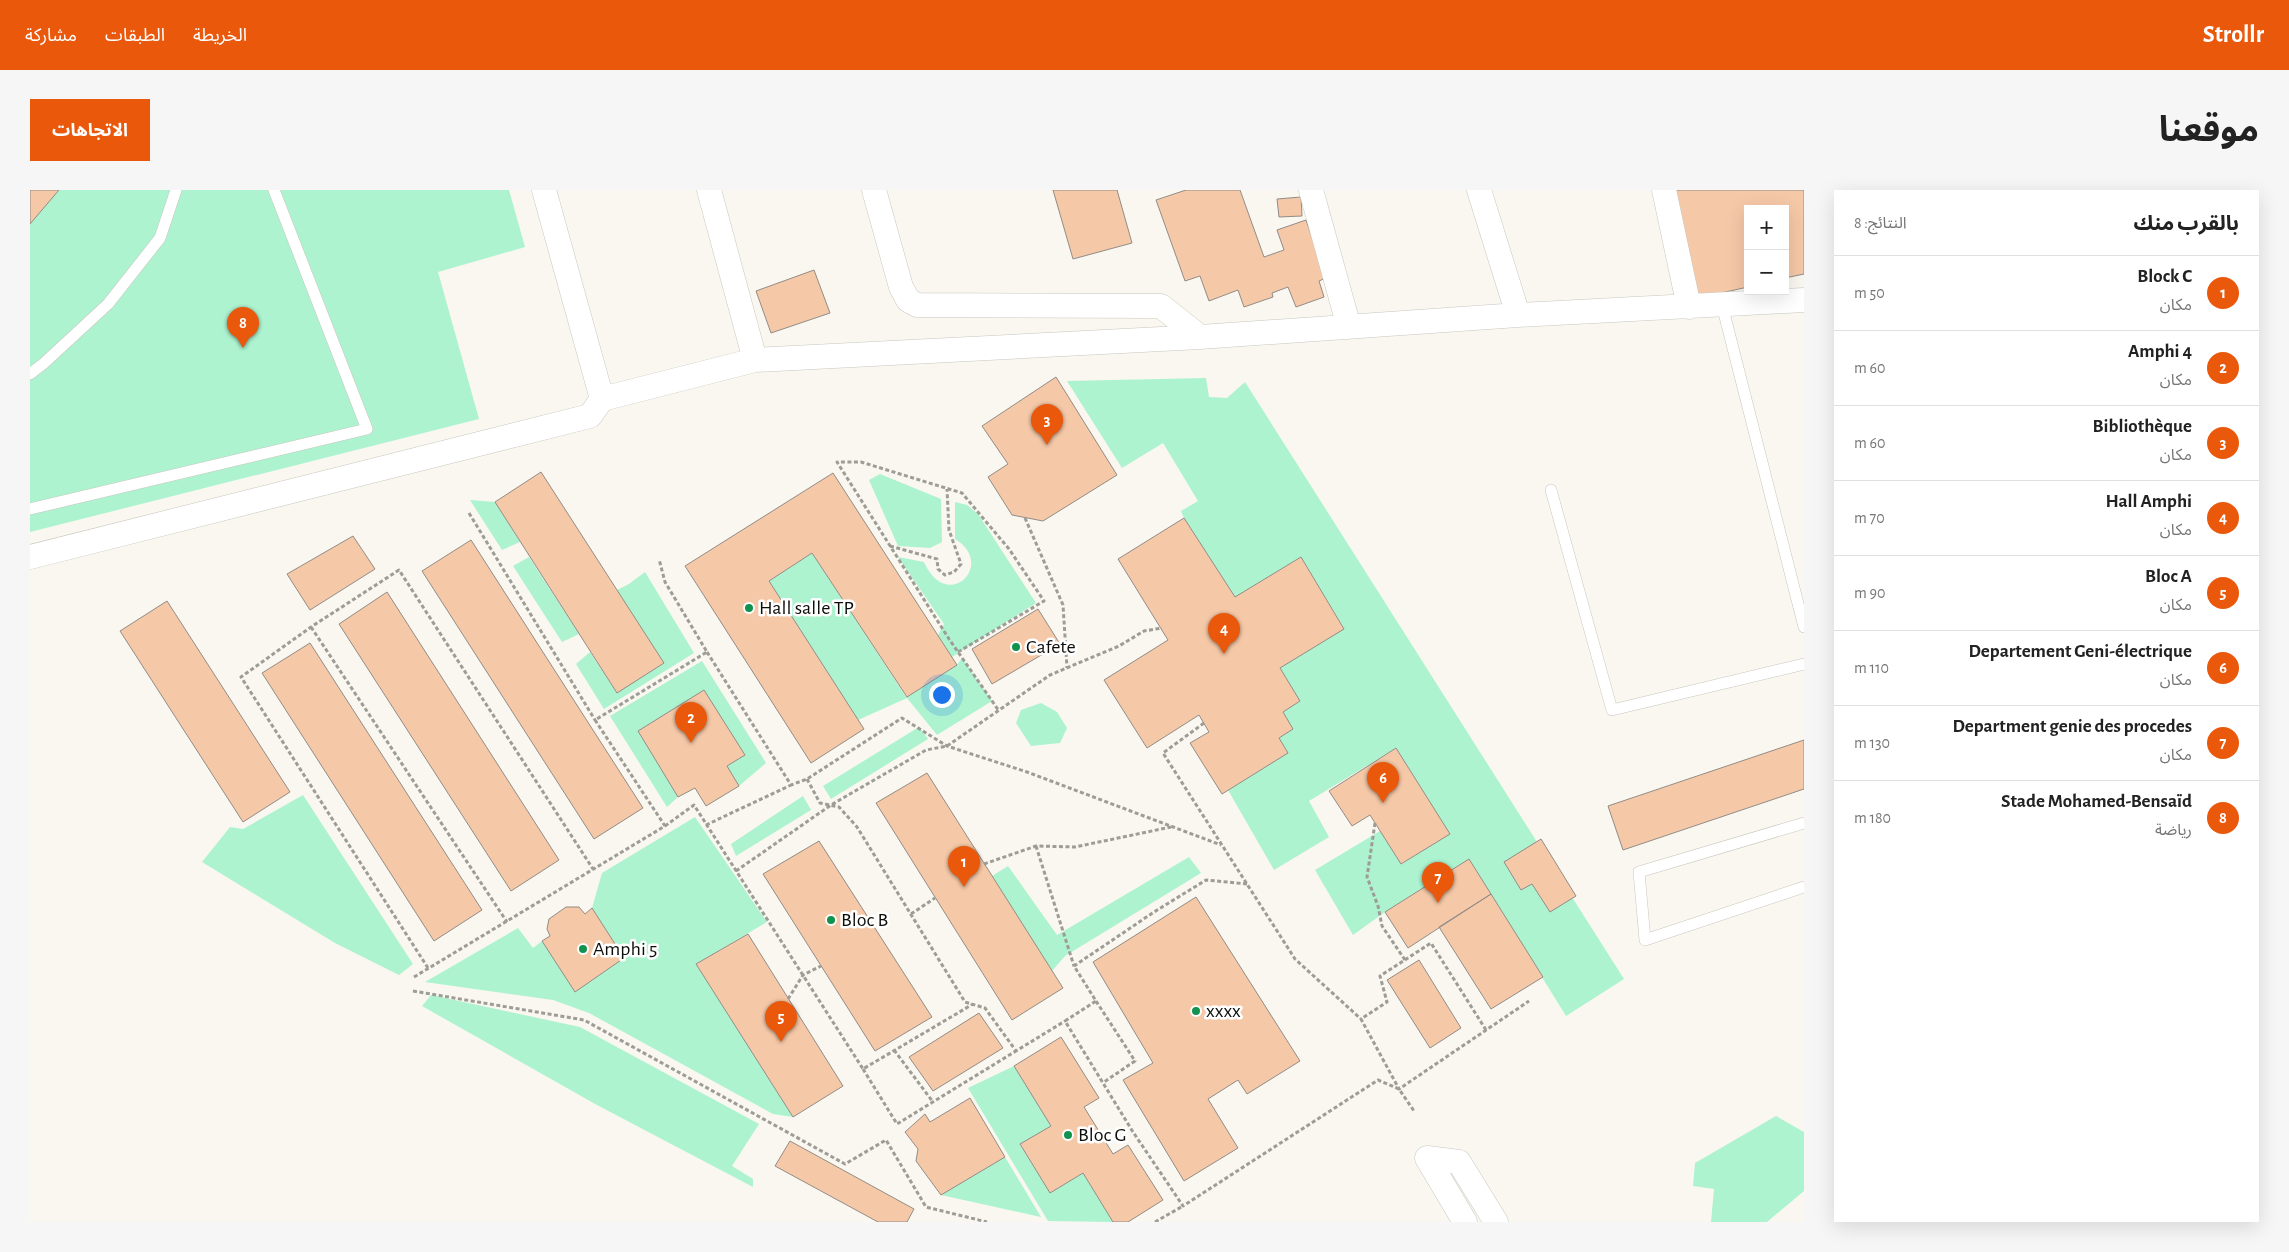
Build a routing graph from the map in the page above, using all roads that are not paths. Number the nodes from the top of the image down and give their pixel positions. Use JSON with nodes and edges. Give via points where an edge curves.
{"nodes":[{"id":1,"x":176,"y":190,"type":"edge"},
{"id":2,"x":274,"y":190,"type":"edge"},
{"id":3,"x":544,"y":190,"type":"edge"},
{"id":4,"x":709,"y":190,"type":"edge"},
{"id":5,"x":874,"y":190,"type":"edge"},
{"id":6,"x":1311,"y":190,"type":"edge"},
{"id":7,"x":1664,"y":190,"type":"edge"},
{"id":8,"x":1483,"y":191,"type":"edge"},
{"id":9,"x":1804,"y":300,"type":"edge"},
{"id":10,"x":1722,"y":305,"type":"junction"},
{"id":11,"x":1689,"y":307,"type":"junction"},
{"id":12,"x":1518,"y":315,"type":"junction"},
{"id":13,"x":1349,"y":327,"type":"junction"},
{"id":14,"x":1200,"y":337,"type":"junction"},
{"id":15,"x":755,"y":360,"type":"junction"},
{"id":16,"x":30,"y":374,"type":"edge"},
{"id":17,"x":602,"y":399,"type":"junction"},
{"id":18,"x":1551,"y":490,"type":"dead end"},
{"id":19,"x":30,"y":509,"type":"edge"},
{"id":20,"x":30,"y":557,"type":"edge"},
{"id":21,"x":1804,"y":627,"type":"edge"},
{"id":22,"x":1804,"y":664,"type":"edge"},
{"id":23,"x":1804,"y":822,"type":"edge"},
{"id":24,"x":1804,"y":887,"type":"edge"},
{"id":25,"x":1466,"y":1222,"type":"edge"},
{"id":26,"x":1496,"y":1222,"type":"edge"}],
"edges":[{"from":1,"to":16,"type":"lane","via":[[160,238],[108,304]]},
{"from":2,"to":19,"type":"lane","via":[[367,429]]},
{"from":3,"to":17,"type":"street"},
{"from":4,"to":15,"type":"street"},
{"from":5,"to":14,"type":"street","via":[[901,287],[908,300],[917,305],[1161,306]]},
{"from":6,"to":13,"type":"street"},
{"from":7,"to":11,"type":"street"},
{"from":8,"to":12,"type":"street"},
{"from":9,"to":10,"type":"street"},
{"from":10,"to":11,"type":"street"},
{"from":10,"to":21,"type":"lane"},
{"from":11,"to":12,"type":"street"},
{"from":12,"to":13,"type":"street"},
{"from":13,"to":14,"type":"street"},
{"from":14,"to":15,"type":"street"},
{"from":15,"to":17,"type":"street"},
{"from":17,"to":20,"type":"street","via":[[590,416]]},
{"from":18,"to":22,"type":"lane","via":[[1612,710]]},
{"from":23,"to":24,"type":"lane","via":[[1639,872],[1645,940]]},
{"from":25,"to":26,"type":"street","via":[[1427,1158],[1460,1162]]}]}
